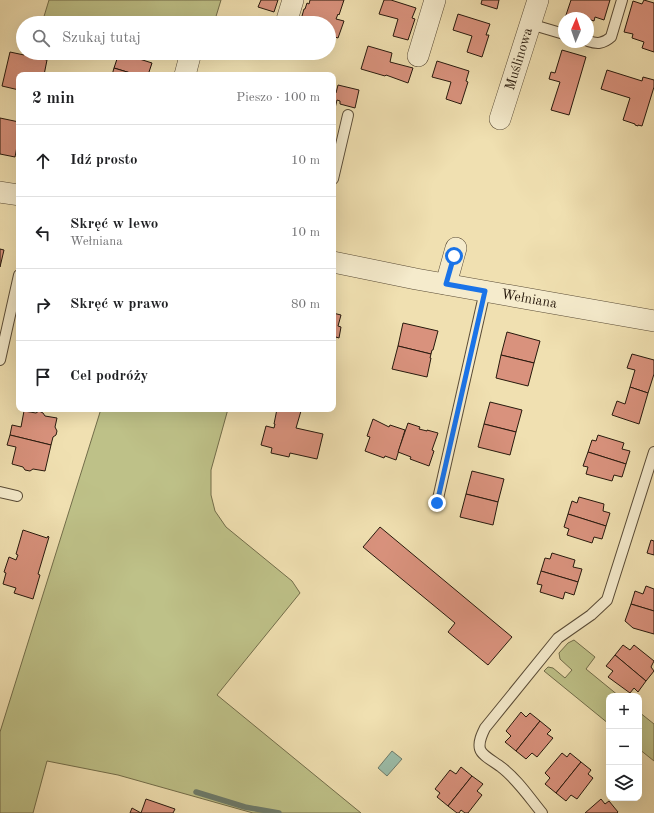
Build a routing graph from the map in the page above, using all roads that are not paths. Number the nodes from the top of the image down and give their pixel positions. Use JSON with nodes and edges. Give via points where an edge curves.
{"nodes":[{"id":1,"x":293,"y":0,"type":"edge"},
{"id":2,"x":435,"y":0,"type":"edge"},
{"id":3,"x":538,"y":0,"type":"edge"},
{"id":4,"x":622,"y":0,"type":"edge"},
{"id":5,"x":288,"y":16,"type":"edge"},
{"id":6,"x":530,"y":24,"type":"junction"},
{"id":7,"x":558,"y":32,"type":"edge"},
{"id":8,"x":594,"y":43,"type":"edge"},
{"id":9,"x":418,"y":56,"type":"dead end"},
{"id":10,"x":348,"y":115,"type":"dead end"},
{"id":11,"x":500,"y":119,"type":"dead end"},
{"id":12,"x":336,"y":166,"type":"edge"},
{"id":13,"x":0,"y":192,"type":"edge"},
{"id":14,"x":16,"y":195,"type":"edge"},
{"id":15,"x":456,"y":248,"type":"dead end"},
{"id":16,"x":336,"y":263,"type":"edge"},
{"id":17,"x":446,"y":284,"type":"junction"},
{"id":18,"x":16,"y":288,"type":"edge"},
{"id":19,"x":485,"y":291,"type":"junction"},
{"id":20,"x":654,"y":321,"type":"edge"},
{"id":21,"x":0,"y":360,"type":"edge"},
{"id":22,"x":654,"y":452,"type":"edge"},
{"id":23,"x":0,"y":492,"type":"edge"},
{"id":24,"x":17,"y":496,"type":"dead end"},
{"id":25,"x":437,"y":503,"type":"dead end"},
{"id":26,"x":542,"y":813,"type":"edge"}],
"edges":[{"from":1,"to":5,"type":"street"},
{"from":2,"to":9,"type":"street"},
{"from":3,"to":6,"type":"street","name":"Muślinowa"},
{"from":4,"to":8,"type":"lane","via":[[611,37],[601,43]]},
{"from":6,"to":7,"type":"lane"},
{"from":6,"to":11,"type":"street","name":"Muślinowa"},
{"from":10,"to":12,"type":"lane"},
{"from":13,"to":14,"type":"street"},
{"from":15,"to":17,"type":"street"},
{"from":16,"to":17,"type":"street","name":"Wełniana"},
{"from":17,"to":19,"type":"street","name":"Wełniana"},
{"from":18,"to":21,"type":"lane"},
{"from":19,"to":20,"type":"street","name":"Wełniana"},
{"from":19,"to":25,"type":"lane"},
{"from":22,"to":26,"type":"lane","via":[[607,600],[592,615],[558,638],[481,734],[482,753],[502,768]]},
{"from":23,"to":24,"type":"lane"}]}
